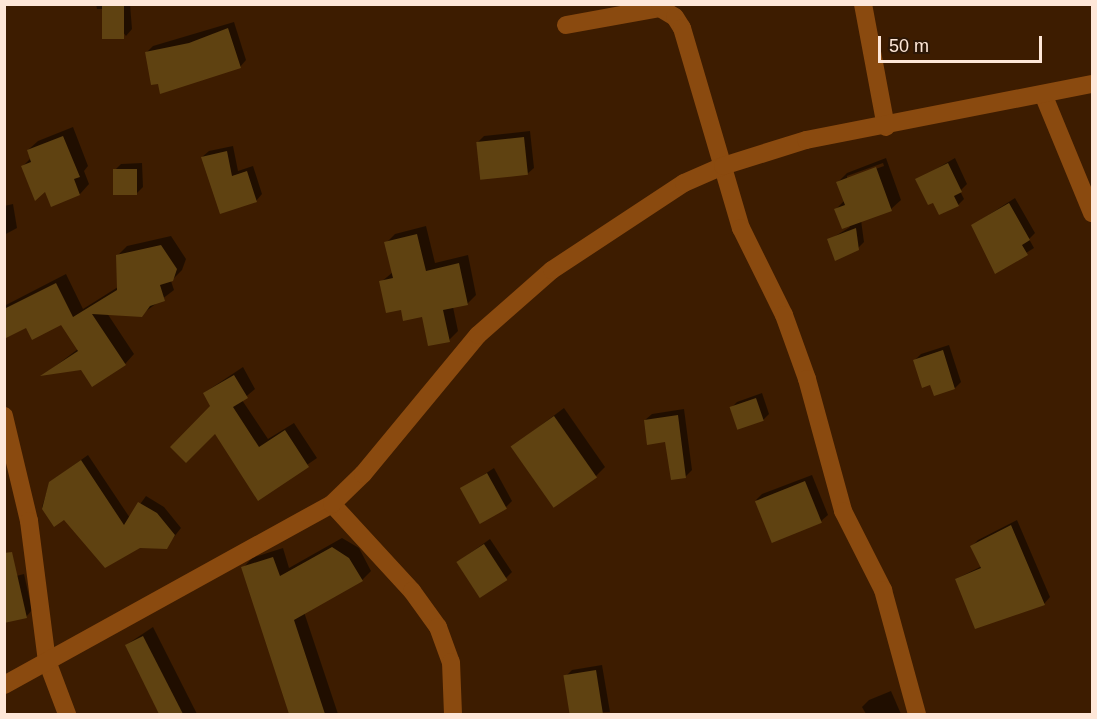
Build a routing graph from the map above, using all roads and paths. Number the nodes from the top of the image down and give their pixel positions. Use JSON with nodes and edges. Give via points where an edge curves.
{"nodes":[{"id":1,"x":862,"y":4,"type":"edge"},
{"id":2,"x":566,"y":26,"type":"dead end"},
{"id":3,"x":1092,"y":84,"type":"edge"},
{"id":4,"x":1043,"y":94,"type":"junction"},
{"id":5,"x":886,"y":127,"type":"junction"},
{"id":6,"x":723,"y":166,"type":"junction"},
{"id":7,"x":1092,"y":213,"type":"edge"},
{"id":8,"x":4,"y":416,"type":"edge"},
{"id":9,"x":332,"y":504,"type":"junction"},
{"id":10,"x":47,"y":661,"type":"junction"},
{"id":11,"x":4,"y":685,"type":"edge"},
{"id":12,"x":67,"y":714,"type":"edge"},
{"id":13,"x":453,"y":714,"type":"edge"},
{"id":14,"x":917,"y":714,"type":"edge"}],
"edges":[{"from":1,"to":5,"type":"street"},
{"from":2,"to":6,"type":"street","via":[[660,8],[675,17]]},
{"from":3,"to":4,"type":"street"},
{"from":4,"to":5,"type":"street"},
{"from":4,"to":7,"type":"street"},
{"from":5,"to":6,"type":"street","via":[[806,140]]},
{"from":6,"to":9,"type":"street","via":[[684,183],[552,270],[478,335],[363,474]]},
{"from":6,"to":14,"type":"street","via":[[741,228],[784,315],[807,380],[843,511],[883,590]]},
{"from":8,"to":10,"type":"street","via":[[29,521]]},
{"from":9,"to":10,"type":"street"},
{"from":9,"to":13,"type":"street","via":[[412,591],[438,627],[451,662]]},
{"from":10,"to":11,"type":"street"},
{"from":10,"to":12,"type":"street"}]}
